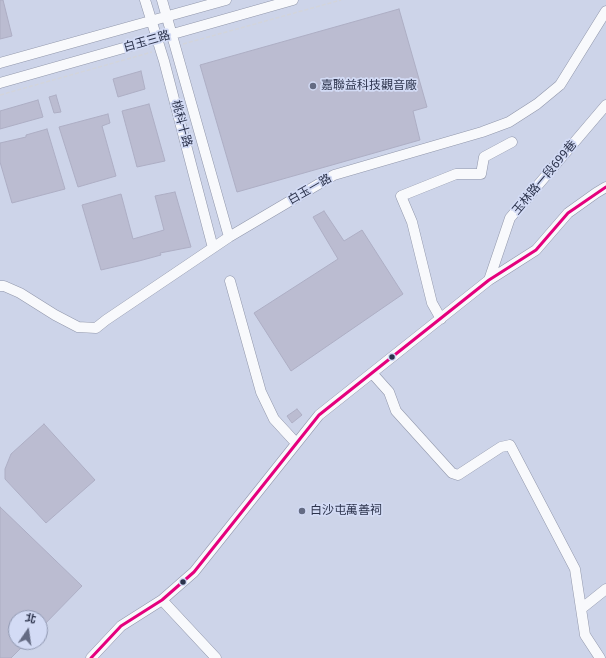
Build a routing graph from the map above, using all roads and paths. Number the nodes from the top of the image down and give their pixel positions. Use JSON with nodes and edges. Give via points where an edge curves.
{"nodes":[{"id":1,"x":145,"y":0,"type":"edge"},
{"id":2,"x":162,"y":0,"type":"edge"},
{"id":3,"x":226,"y":0,"type":"edge"},
{"id":4,"x":293,"y":0,"type":"edge"},
{"id":5,"x":606,"y":11,"type":"edge"},
{"id":6,"x":166,"y":16,"type":"junction"},
{"id":7,"x":152,"y":20,"type":"junction"},
{"id":8,"x":171,"y":35,"type":"junction"},
{"id":9,"x":158,"y":39,"type":"junction"},
{"id":10,"x":0,"y":63,"type":"edge"},
{"id":11,"x":0,"y":83,"type":"edge"},
{"id":12,"x":606,"y":105,"type":"edge"},
{"id":13,"x":512,"y":142,"type":"dead end"},
{"id":14,"x":606,"y":187,"type":"edge"},
{"id":15,"x":229,"y":237,"type":"junction"},
{"id":16,"x":213,"y":248,"type":"junction"},
{"id":17,"x":489,"y":280,"type":"junction"},
{"id":18,"x":230,"y":281,"type":"dead end"},
{"id":19,"x":0,"y":286,"type":"edge"},
{"id":20,"x":441,"y":318,"type":"junction"},
{"id":21,"x":372,"y":373,"type":"junction"},
{"id":22,"x":296,"y":443,"type":"junction"},
{"id":23,"x":606,"y":589,"type":"edge"},
{"id":24,"x":162,"y":600,"type":"junction"},
{"id":25,"x":581,"y":608,"type":"junction"},
{"id":26,"x":91,"y":658,"type":"edge"},
{"id":27,"x":216,"y":658,"type":"edge"},
{"id":28,"x":600,"y":658,"type":"edge"}],
"edges":[{"from":1,"to":7,"type":"street","name":"桃科十路"},
{"from":2,"to":6,"type":"street","name":"桃科十路"},
{"from":3,"to":6,"type":"street","name":"白玉三路"},
{"from":4,"to":8,"type":"street","name":"白玉三路"},
{"from":5,"to":15,"type":"street","name":"白玉一路","via":[[560,85],[537,104],[508,122],[334,175]]},
{"from":6,"to":7,"type":"street","name":"白玉三路"},
{"from":6,"to":8,"type":"street","name":"桃科十路"},
{"from":7,"to":9,"type":"street","name":"桃科十路"},
{"from":7,"to":10,"type":"street","name":"白玉三路"},
{"from":8,"to":9,"type":"street","name":"白玉三路"},
{"from":8,"to":15,"type":"street","name":"桃科十路"},
{"from":9,"to":11,"type":"street","name":"白玉三路"},
{"from":9,"to":16,"type":"street","name":"桃科十路"},
{"from":12,"to":17,"type":"street","name":"玉林路一段699巷","via":[[510,218]]},
{"from":13,"to":20,"type":"street","via":[[484,157],[481,174],[456,174],[401,196],[412,222],[432,302]]},
{"from":14,"to":17,"type":"street","via":[[568,213],[536,250]]},
{"from":15,"to":16,"type":"street","name":"白玉一路"},
{"from":16,"to":19,"type":"street","name":"白玉一路","via":[[96,328],[78,327],[20,293]]},
{"from":17,"to":20,"type":"street"},
{"from":18,"to":22,"type":"street","via":[[261,392],[274,419]]},
{"from":20,"to":21,"type":"street"},
{"from":21,"to":22,"type":"street","via":[[319,415]]},
{"from":21,"to":25,"type":"street","via":[[389,392],[396,410],[452,473],[458,475],[501,447],[510,445],[575,569]]},
{"from":22,"to":24,"type":"street","via":[[194,572]]},
{"from":23,"to":25,"type":"street"},
{"from":24,"to":26,"type":"street","via":[[121,626]]},
{"from":24,"to":27,"type":"street"},
{"from":25,"to":28,"type":"street","via":[[585,635]]}]}
